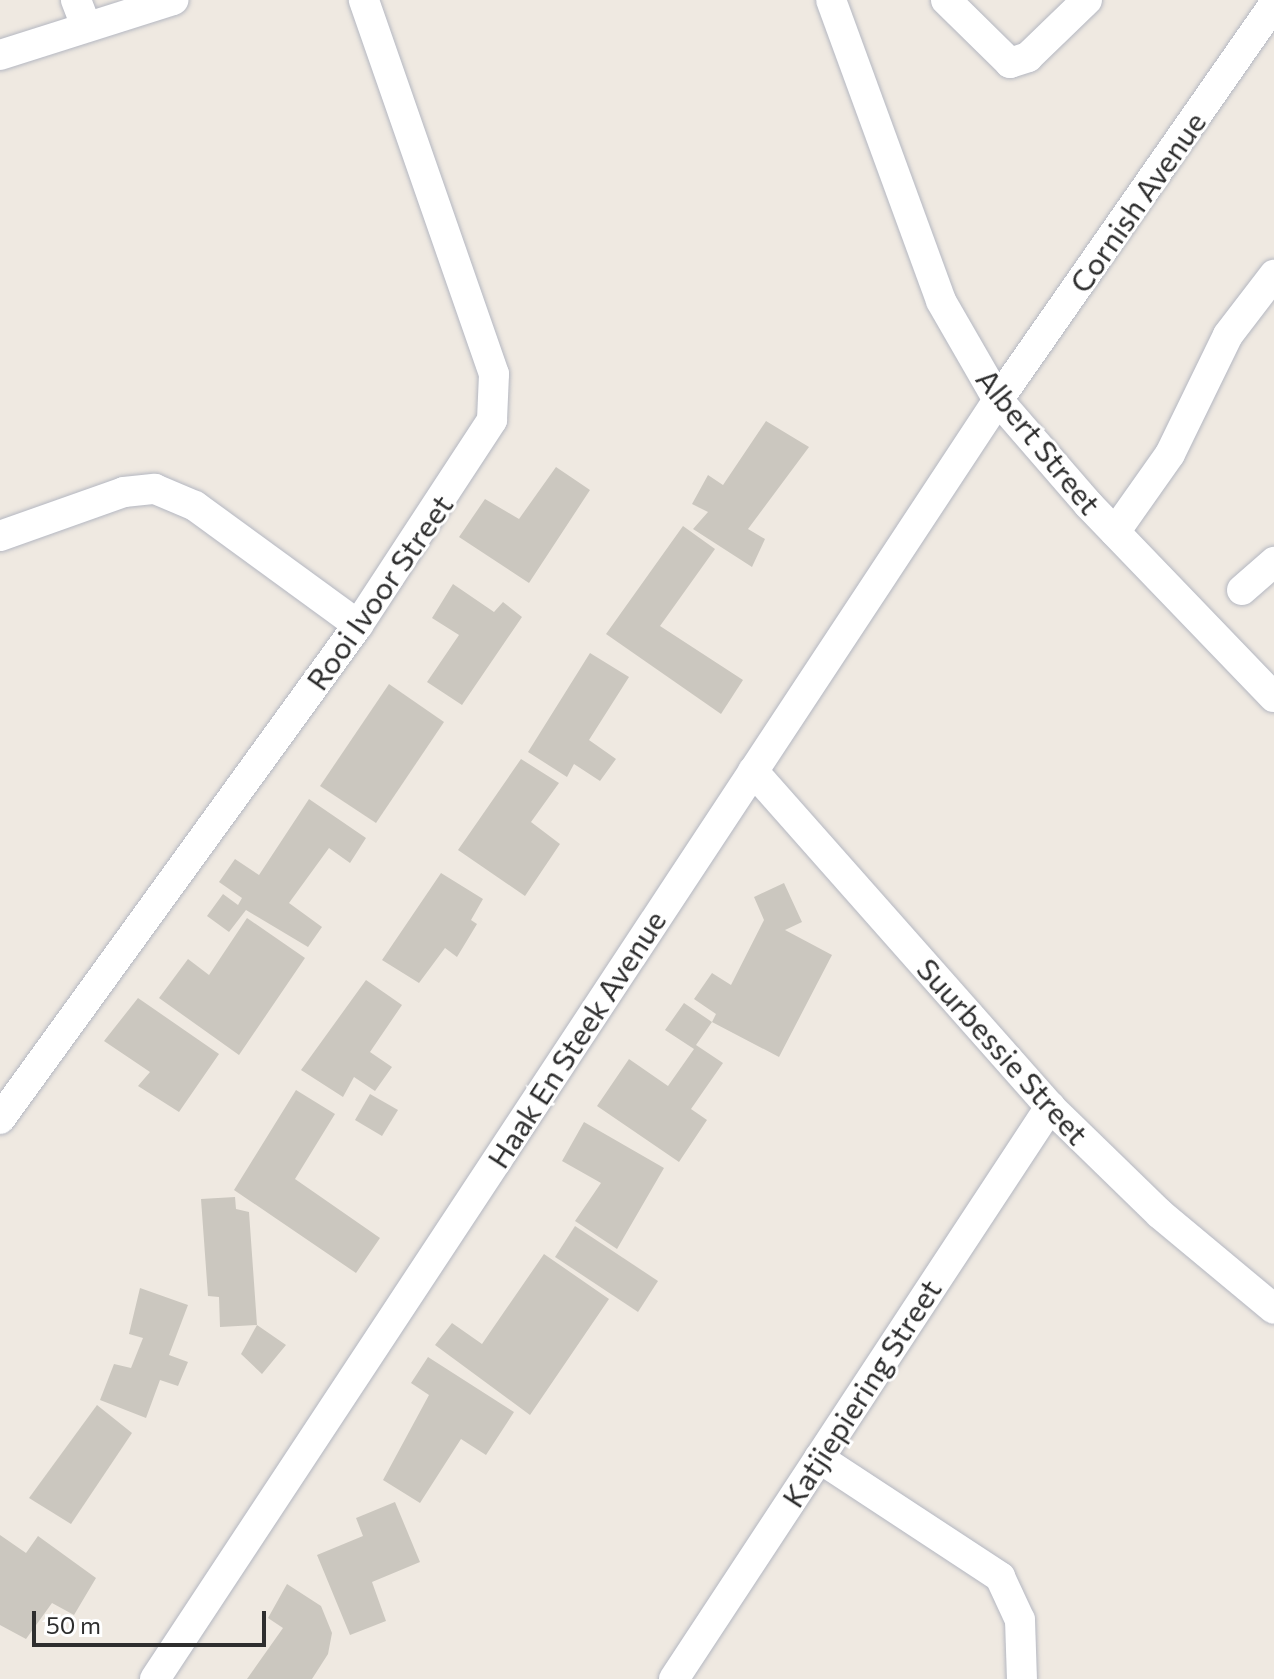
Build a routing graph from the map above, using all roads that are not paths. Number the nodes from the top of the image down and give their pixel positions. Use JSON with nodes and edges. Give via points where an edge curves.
{"nodes":[{"id":1,"x":173,"y":0,"type":"edge"},
{"id":2,"x":364,"y":0,"type":"edge"},
{"id":3,"x":831,"y":0,"type":"edge"},
{"id":4,"x":946,"y":0,"type":"edge"},
{"id":5,"x":1087,"y":0,"type":"edge"},
{"id":6,"x":1274,"y":4,"type":"edge"},
{"id":7,"x":81,"y":13,"type":"edge"},
{"id":8,"x":0,"y":55,"type":"edge"},
{"id":9,"x":1274,"y":275,"type":"edge"},
{"id":10,"x":998,"y":400,"type":"junction"},
{"id":11,"x":1115,"y":532,"type":"junction"},
{"id":12,"x":0,"y":536,"type":"edge"},
{"id":13,"x":1274,"y":562,"type":"edge"},
{"id":14,"x":1242,"y":590,"type":"dead end"},
{"id":15,"x":358,"y":625,"type":"junction"},
{"id":16,"x":1274,"y":697,"type":"edge"},
{"id":17,"x":753,"y":771,"type":"junction"},
{"id":18,"x":1050,"y":1107,"type":"junction"},
{"id":19,"x":0,"y":1119,"type":"edge"},
{"id":20,"x":1274,"y":1309,"type":"edge"},
{"id":21,"x":819,"y":1458,"type":"junction"},
{"id":22,"x":155,"y":1679,"type":"edge"},
{"id":23,"x":674,"y":1679,"type":"edge"},
{"id":24,"x":1022,"y":1679,"type":"edge"}],
"edges":[{"from":1,"to":7,"type":"street"},
{"from":2,"to":15,"type":"street","name":"Rooi Ivoor Street","via":[[494,374],[496,396],[487,435]]},
{"from":3,"to":10,"type":"street","name":"Albert Street","via":[[941,301]]},
{"from":4,"to":5,"type":"street","via":[[1010,63],[1028,57]]},
{"from":6,"to":10,"type":"street","name":"Cornish Avenue"},
{"from":7,"to":8,"type":"street"},
{"from":9,"to":11,"type":"street","via":[[1228,335],[1170,454]]},
{"from":10,"to":11,"type":"street","name":"Albert Street"},
{"from":10,"to":17,"type":"street","name":"Haak En Steek Avenue"},
{"from":11,"to":16,"type":"street","name":"Albert Street"},
{"from":12,"to":15,"type":"street","via":[[124,492],[155,489],[195,506]]},
{"from":13,"to":14,"type":"street"},
{"from":15,"to":19,"type":"street","name":"Rooi Ivoor Street"},
{"from":17,"to":18,"type":"street","name":"Suurbessie Street"},
{"from":17,"to":22,"type":"street","name":"Haak En Steek Avenue"},
{"from":18,"to":20,"type":"street","name":"Suurbessie Street","via":[[1182,1234]]},
{"from":18,"to":21,"type":"street","name":"Katjiepiering Street"},
{"from":21,"to":23,"type":"street","name":"Katjiepiering Street"},
{"from":21,"to":24,"type":"street","via":[[1000,1577],[1020,1620]]}]}
